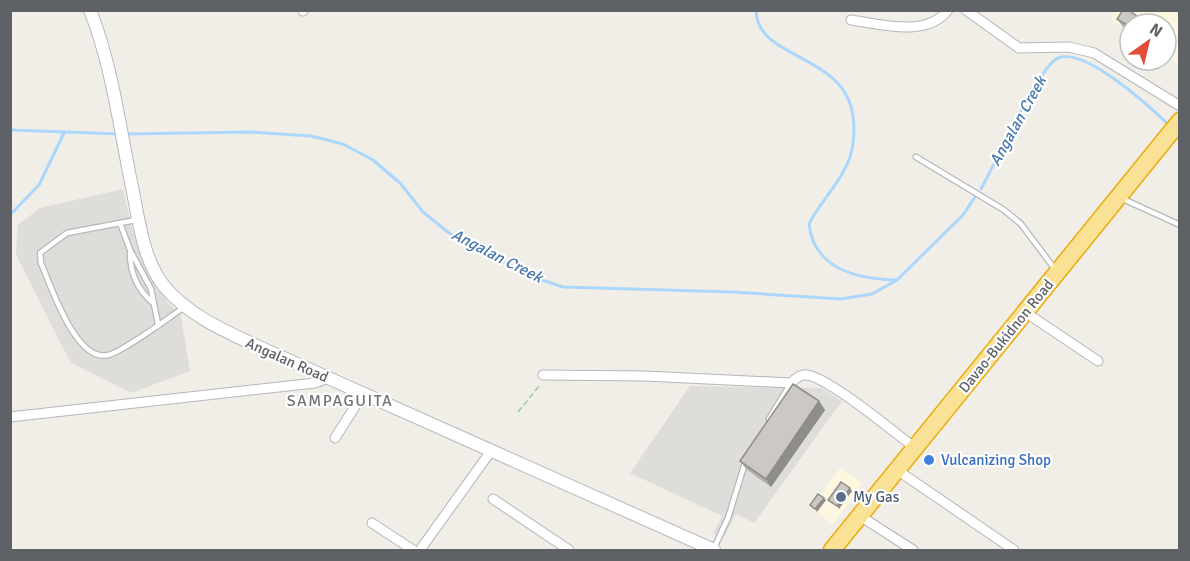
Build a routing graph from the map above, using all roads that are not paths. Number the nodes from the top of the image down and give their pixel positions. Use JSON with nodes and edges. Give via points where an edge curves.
{"nodes":[{"id":1,"x":90,"y":10,"type":"edge"},
{"id":2,"x":948,"y":10,"type":"edge"},
{"id":3,"x":966,"y":10,"type":"edge"},
{"id":4,"x":852,"y":20,"type":"dead end"},
{"id":5,"x":1179,"y":106,"type":"edge"},
{"id":6,"x":1179,"y":121,"type":"edge"},
{"id":7,"x":916,"y":157,"type":"dead end"},
{"id":8,"x":1118,"y":197,"type":"junction"},
{"id":9,"x":139,"y":220,"type":"junction"},
{"id":10,"x":120,"y":223,"type":"junction"},
{"id":11,"x":1179,"y":225,"type":"edge"},
{"id":12,"x":130,"y":250,"type":"junction"},
{"id":13,"x":1057,"y":272,"type":"junction"},
{"id":14,"x":152,"y":302,"type":"junction"},
{"id":15,"x":186,"y":307,"type":"junction"},
{"id":16,"x":1025,"y":312,"type":"junction"},
{"id":17,"x":158,"y":324,"type":"junction"},
{"id":18,"x":1098,"y":361,"type":"dead end"},
{"id":19,"x":543,"y":375,"type":"dead end"},
{"id":20,"x":328,"y":378,"type":"junction"},
{"id":21,"x":791,"y":382,"type":"junction"},
{"id":22,"x":363,"y":394,"type":"junction"},
{"id":23,"x":10,"y":417,"type":"edge"},
{"id":24,"x":765,"y":426,"type":"edge"},
{"id":25,"x":335,"y":438,"type":"dead end"},
{"id":26,"x":915,"y":448,"type":"junction"},
{"id":27,"x":490,"y":451,"type":"junction"},
{"id":28,"x":750,"y":453,"type":"edge"},
{"id":29,"x":897,"y":470,"type":"junction"},
{"id":30,"x":493,"y":499,"type":"dead end"},
{"id":31,"x":860,"y":516,"type":"junction"},
{"id":32,"x":372,"y":523,"type":"dead end"},
{"id":33,"x":414,"y":550,"type":"edge"},
{"id":34,"x":420,"y":550,"type":"edge"},
{"id":35,"x":569,"y":550,"type":"edge"},
{"id":36,"x":714,"y":550,"type":"edge"},
{"id":37,"x":832,"y":550,"type":"edge"},
{"id":38,"x":913,"y":550,"type":"edge"},
{"id":39,"x":1014,"y":550,"type":"edge"}],
"edges":[{"from":1,"to":9,"type":"street","name":"Angalan Road","via":[[104,47]]},
{"from":2,"to":4,"type":"street","via":[[935,22],[923,26]]},
{"from":3,"to":5,"type":"street","via":[[1019,48],[1069,47],[1094,53]]},
{"from":6,"to":8,"type":"highway","name":"Davao-Bukidnon Road"},
{"from":7,"to":13,"type":"lane","via":[[1004,210],[1021,224]]},
{"from":8,"to":11,"type":"lane"},
{"from":8,"to":13,"type":"highway","name":"Davao-Bukidnon Road"},
{"from":9,"to":10,"type":"lane"},
{"from":9,"to":15,"type":"street","name":"Angalan Road","via":[[155,274]]},
{"from":10,"to":12,"type":"lane"},
{"from":10,"to":17,"type":"lane","via":[[67,233],[43,249],[39,258],[71,331],[93,353],[108,355]]},
{"from":12,"to":14,"type":"lane","via":[[151,289]]},
{"from":12,"to":14,"type":"lane","via":[[130,268]]},
{"from":13,"to":16,"type":"highway","name":"Davao-Bukidnon Road"},
{"from":14,"to":17,"type":"lane"},
{"from":15,"to":17,"type":"lane"},
{"from":15,"to":20,"type":"street","name":"Angalan Road","via":[[228,332]]},
{"from":16,"to":18,"type":"street"},
{"from":16,"to":26,"type":"highway","name":"Davao-Bukidnon Road"},
{"from":19,"to":21,"type":"street"},
{"from":20,"to":22,"type":"street","name":"Angalan Road"},
{"from":20,"to":23,"type":"street","via":[[315,383]]},
{"from":21,"to":24,"type":"lane"},
{"from":21,"to":26,"type":"street","via":[[801,376],[816,378]]},
{"from":22,"to":25,"type":"street"},
{"from":22,"to":27,"type":"street","name":"Angalan Road"},
{"from":26,"to":29,"type":"highway","name":"Davao-Bukidnon Road"},
{"from":27,"to":34,"type":"street"},
{"from":27,"to":36,"type":"street","name":"Angalan Road"},
{"from":28,"to":36,"type":"lane"},
{"from":29,"to":31,"type":"highway","name":"Davao-Bukidnon Road"},
{"from":29,"to":39,"type":"street"},
{"from":30,"to":35,"type":"street"},
{"from":31,"to":37,"type":"highway","name":"Davao-Bukidnon Road"},
{"from":31,"to":38,"type":"street"},
{"from":32,"to":33,"type":"street"}]}
